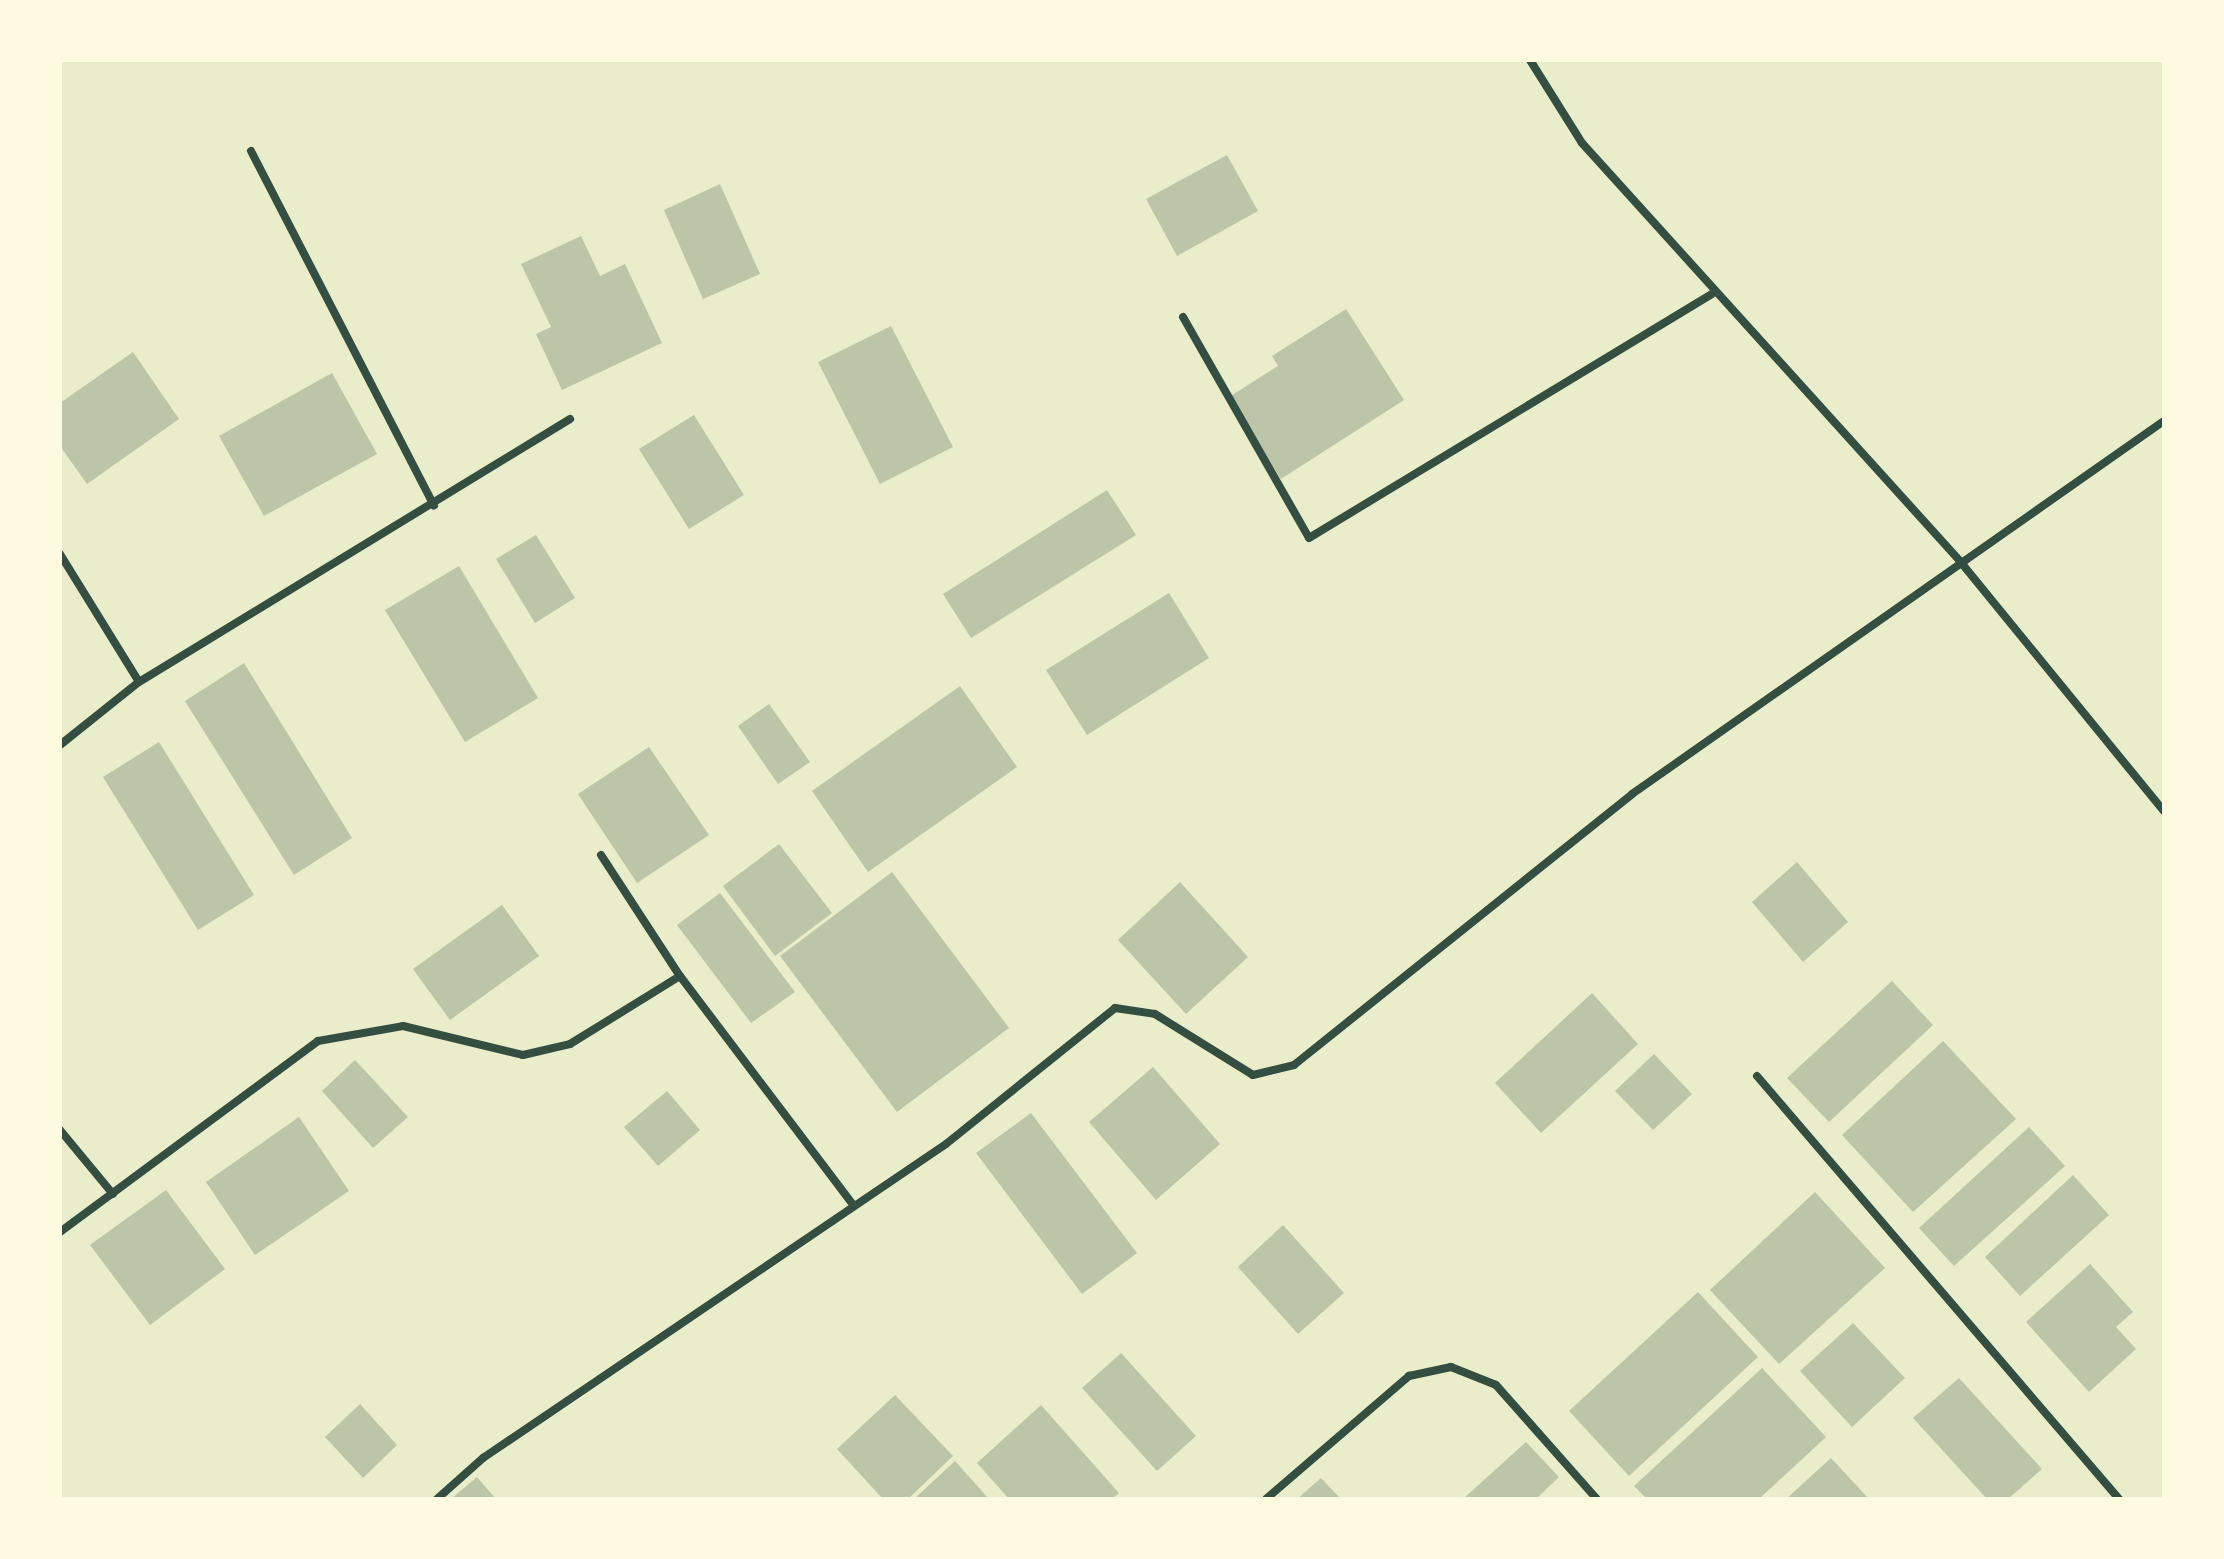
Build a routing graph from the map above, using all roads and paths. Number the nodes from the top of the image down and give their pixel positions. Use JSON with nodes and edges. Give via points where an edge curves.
{"nodes":[{"id":1,"x":1530,"y":60,"type":"edge"},
{"id":2,"x":251,"y":151,"type":"dead end"},
{"id":3,"x":1712,"y":294,"type":"junction"},
{"id":4,"x":1183,"y":317,"type":"dead end"},
{"id":5,"x":570,"y":419,"type":"dead end"},
{"id":6,"x":2164,"y":421,"type":"edge"},
{"id":7,"x":434,"y":505,"type":"junction"},
{"id":8,"x":60,"y":554,"type":"edge"},
{"id":9,"x":1959,"y":560,"type":"junction"},
{"id":10,"x":139,"y":682,"type":"junction"},
{"id":11,"x":60,"y":745,"type":"edge"},
{"id":12,"x":2164,"y":811,"type":"edge"},
{"id":13,"x":601,"y":855,"type":"dead end"},
{"id":14,"x":680,"y":976,"type":"junction"},
{"id":15,"x":1757,"y":1076,"type":"dead end"},
{"id":16,"x":60,"y":1130,"type":"edge"},
{"id":17,"x":113,"y":1194,"type":"junction"},
{"id":18,"x":854,"y":1206,"type":"junction"},
{"id":19,"x":60,"y":1232,"type":"edge"},
{"id":20,"x":437,"y":1499,"type":"edge"},
{"id":21,"x":1266,"y":1499,"type":"edge"},
{"id":22,"x":1597,"y":1499,"type":"edge"},
{"id":23,"x":2119,"y":1499,"type":"edge"}],
"edges":[{"from":1,"to":3,"type":"street","via":[[1582,143]]},
{"from":2,"to":7,"type":"street"},
{"from":3,"to":4,"type":"street","via":[[1309,538]]},
{"from":3,"to":9,"type":"street"},
{"from":5,"to":7,"type":"street"},
{"from":6,"to":9,"type":"street"},
{"from":7,"to":10,"type":"street"},
{"from":8,"to":10,"type":"street"},
{"from":9,"to":12,"type":"street"},
{"from":9,"to":18,"type":"street","via":[[1551,854],[1294,1065],[1253,1075],[1155,1014],[1115,1008]]},
{"from":10,"to":11,"type":"street"},
{"from":13,"to":14,"type":"street"},
{"from":14,"to":17,"type":"street","via":[[570,1044],[523,1055],[403,1026],[318,1041]]},
{"from":14,"to":18,"type":"street"},
{"from":15,"to":23,"type":"street"},
{"from":16,"to":17,"type":"street"},
{"from":17,"to":19,"type":"street"},
{"from":18,"to":20,"type":"street","via":[[483,1458]]},
{"from":21,"to":22,"type":"street","via":[[1409,1376],[1451,1367],[1496,1385]]}]}
